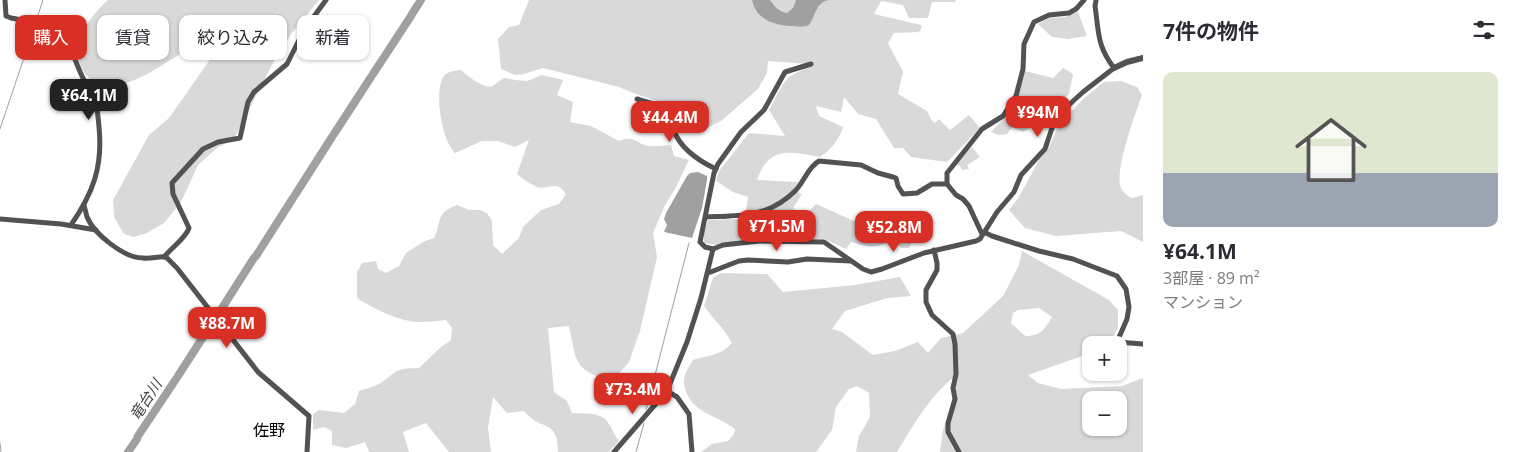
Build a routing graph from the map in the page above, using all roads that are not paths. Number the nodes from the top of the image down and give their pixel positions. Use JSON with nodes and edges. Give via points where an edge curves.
{"nodes":[{"id":1,"x":5,"y":0,"type":"edge"},
{"id":2,"x":326,"y":0,"type":"edge"},
{"id":3,"x":1084,"y":0,"type":"edge"},
{"id":4,"x":1096,"y":0,"type":"edge"},
{"id":5,"x":1143,"y":58,"type":"edge"},
{"id":6,"x":811,"y":64,"type":"dead end"},
{"id":7,"x":1114,"y":68,"type":"junction"},
{"id":8,"x":638,"y":99,"type":"dead end"},
{"id":9,"x":716,"y":169,"type":"junction"},
{"id":10,"x":947,"y":184,"type":"junction"},
{"id":11,"x":84,"y":205,"type":"junction"},
{"id":12,"x":706,"y":217,"type":"junction"},
{"id":13,"x":0,"y":219,"type":"edge"},
{"id":14,"x":71,"y":225,"type":"junction"},
{"id":15,"x":97,"y":230,"type":"junction"},
{"id":16,"x":983,"y":233,"type":"junction"},
{"id":17,"x":713,"y":249,"type":"junction"},
{"id":18,"x":934,"y":250,"type":"junction"},
{"id":19,"x":164,"y":257,"type":"junction"},
{"id":20,"x":851,"y":261,"type":"junction"},
{"id":21,"x":708,"y":273,"type":"junction"},
{"id":22,"x":1143,"y":344,"type":"edge"},
{"id":23,"x":667,"y":391,"type":"junction"},
{"id":24,"x":307,"y":452,"type":"edge"},
{"id":25,"x":614,"y":452,"type":"edge"},
{"id":26,"x":692,"y":452,"type":"edge"},
{"id":27,"x":959,"y":452,"type":"edge"}],
"edges":[{"from":1,"to":11,"type":"street","via":[[6,16],[54,26],[66,32],[82,78],[94,97],[100,133],[99,166]]},
{"from":2,"to":19,"type":"street","via":[[304,30],[288,64],[254,92],[248,102],[240,138],[203,149],[172,183],[175,199],[189,228],[185,237]]},
{"from":3,"to":10,"type":"street","via":[[1076,9],[1034,22],[1024,44],[1023,69],[1016,96],[1003,116],[982,129],[950,168]]},
{"from":4,"to":7,"type":"street","via":[[1101,46]]},
{"from":5,"to":7,"type":"street"},
{"from":6,"to":9,"type":"street","via":[[784,72],[764,110],[741,132]]},
{"from":7,"to":16,"type":"street","via":[[1059,114],[1045,149],[1021,175],[1014,192]]},
{"from":8,"to":9,"type":"street","via":[[669,112],[674,131],[686,149]]},
{"from":9,"to":12,"type":"street"},
{"from":10,"to":12,"type":"street","via":[[932,184],[917,193],[903,194],[893,177],[861,165],[819,161],[795,191],[773,208],[750,215]]},
{"from":10,"to":16,"type":"street","via":[[969,206]]},
{"from":11,"to":14,"type":"street"},
{"from":11,"to":15,"type":"street","via":[[86,216]]},
{"from":12,"to":17,"type":"street","via":[[700,242]]},
{"from":13,"to":14,"type":"street"},
{"from":14,"to":15,"type":"street"},
{"from":15,"to":19,"type":"street","via":[[116,248],[131,256]]},
{"from":16,"to":18,"type":"street","via":[[976,241]]},
{"from":16,"to":22,"type":"street","via":[[1074,259],[1117,276],[1129,301],[1127,319],[1117,342]]},
{"from":17,"to":20,"type":"street","via":[[759,242],[817,241],[824,242]]},
{"from":17,"to":21,"type":"street"},
{"from":18,"to":20,"type":"street","via":[[876,271],[863,270]]},
{"from":18,"to":27,"type":"street","via":[[937,270],[926,290],[926,302],[932,315],[953,334],[955,399],[948,432]]},
{"from":19,"to":24,"type":"street","via":[[177,268],[258,372],[309,416]]},
{"from":20,"to":21,"type":"street","via":[[748,260]]},
{"from":21,"to":23,"type":"street"},
{"from":23,"to":25,"type":"street"},
{"from":23,"to":26,"type":"street","via":[[677,397],[689,414]]}]}
